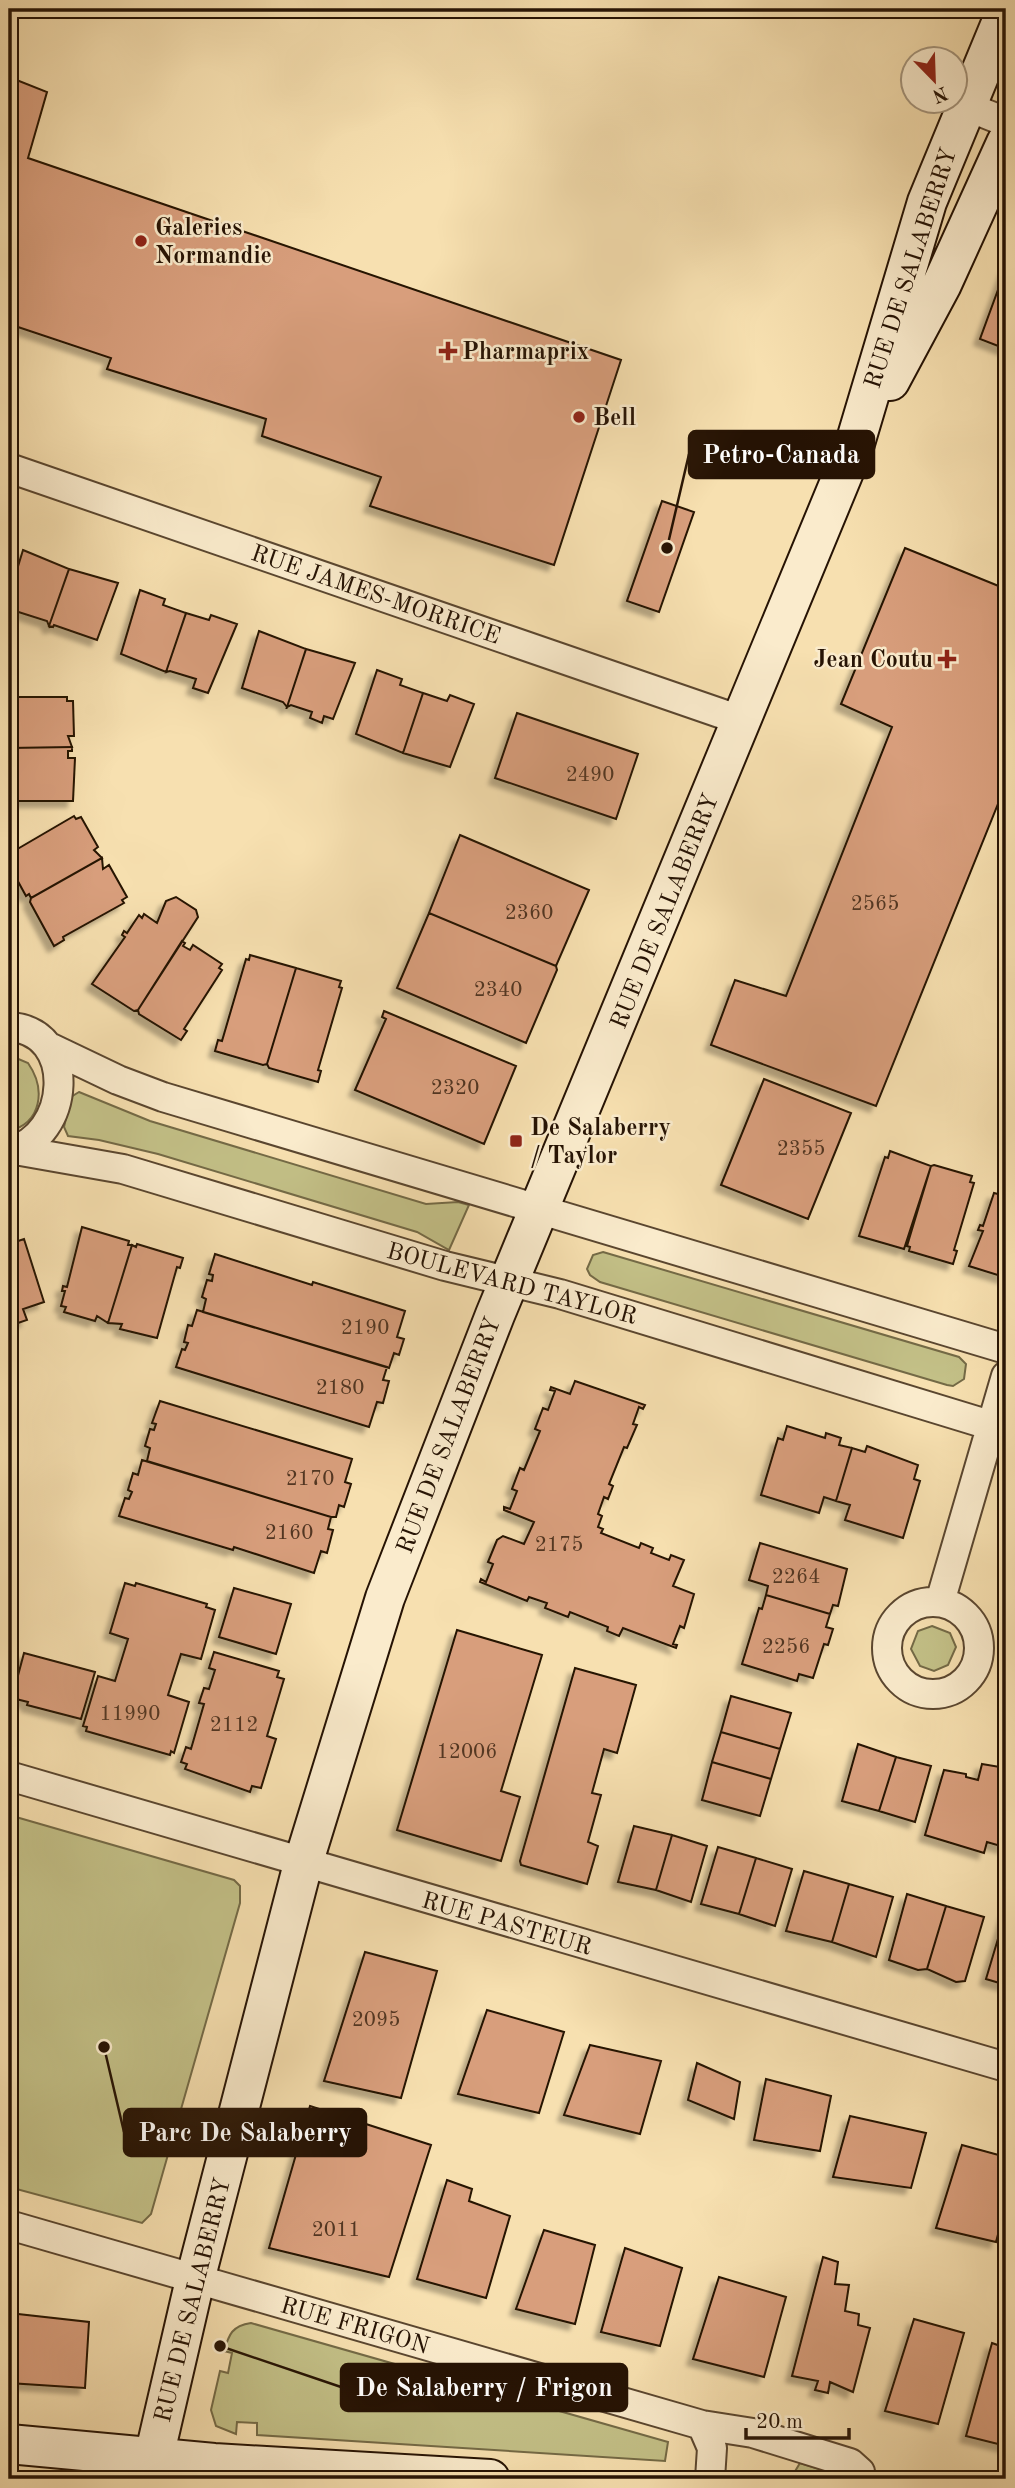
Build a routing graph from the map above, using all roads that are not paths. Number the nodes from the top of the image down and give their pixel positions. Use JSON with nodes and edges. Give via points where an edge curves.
{"nodes":[{"id":1,"x":1006,"y":11,"type":"edge"},
{"id":2,"x":970,"y":99,"type":"edge"},
{"id":3,"x":970,"y":107,"type":"edge"},
{"id":4,"x":963,"y":116,"type":"edge"},
{"id":5,"x":1006,"y":122,"type":"edge"},
{"id":6,"x":1006,"y":143,"type":"edge"},
{"id":7,"x":853,"y":450,"type":"junction"},
{"id":8,"x":9,"y":468,"type":"edge"},
{"id":9,"x":743,"y":721,"type":"junction"},
{"id":10,"x":9,"y":1027,"type":"edge"},
{"id":11,"x":51,"y":1048,"type":"junction"},
{"id":12,"x":12,"y":1150,"type":"edge"},
{"id":13,"x":539,"y":1210,"type":"junction"},
{"id":14,"x":508,"y":1282,"type":"junction"},
{"id":15,"x":1006,"y":1349,"type":"edge"},
{"id":16,"x":1006,"y":1376,"type":"edge"},
{"id":17,"x":999,"y":1427,"type":"edge"},
{"id":18,"x":940,"y":1602,"type":"dead end"},
{"id":19,"x":9,"y":1776,"type":"edge"},
{"id":20,"x":303,"y":1864,"type":"junction"},
{"id":21,"x":1006,"y":2067,"type":"edge"},
{"id":22,"x":9,"y":2225,"type":"edge"},
{"id":23,"x":195,"y":2280,"type":"junction"},
{"id":24,"x":702,"y":2425,"type":"junction"},
{"id":25,"x":9,"y":2444,"type":"edge"},
{"id":26,"x":150,"y":2472,"type":"edge"},
{"id":27,"x":490,"y":2479,"type":"edge"},
{"id":28,"x":710,"y":2479,"type":"edge"},
{"id":29,"x":861,"y":2479,"type":"edge"}],
"edges":[{"from":1,"to":2,"type":"main road","name":"RUE DE SALABERRY"},
{"from":3,"to":5,"type":"street"},
{"from":4,"to":7,"type":"main road","name":"RUE DE SALABERRY","via":[[927,202]]},
{"from":6,"to":7,"type":"main road","name":"RUE DE SALABERRY","via":[[942,284]]},
{"from":7,"to":9,"type":"main road","name":"RUE DE SALABERRY"},
{"from":8,"to":9,"type":"street","name":"RUE JAMES-MORRICE"},
{"from":9,"to":13,"type":"main road","name":"RUE DE SALABERRY"},
{"from":10,"to":11,"type":"street","via":[[36,1034]]},
{"from":11,"to":12,"type":"street","via":[[58,1084],[52,1116],[36,1139]]},
{"from":11,"to":13,"type":"street","via":[[163,1097]]},
{"from":12,"to":14,"type":"street","name":"BOULEVARD TAYLOR","via":[[123,1169]]},
{"from":13,"to":14,"type":"main road","name":"RUE DE SALABERRY"},
{"from":13,"to":15,"type":"street"},
{"from":14,"to":17,"type":"street","name":"BOULEVARD TAYLOR"},
{"from":14,"to":20,"type":"main road","name":"RUE DE SALABERRY","via":[[385,1598]]},
{"from":16,"to":17,"type":"street"},
{"from":17,"to":18,"type":"street"},
{"from":19,"to":20,"type":"street","name":"RUE PASTEUR"},
{"from":20,"to":21,"type":"street","name":"RUE PASTEUR"},
{"from":20,"to":23,"type":"main road","name":"RUE DE SALABERRY"},
{"from":22,"to":23,"type":"street","name":"RUE FRIGON"},
{"from":23,"to":24,"type":"street","name":"RUE FRIGON"},
{"from":23,"to":26,"type":"main road","name":"RUE DE SALABERRY"},
{"from":24,"to":28,"type":"street","via":[[712,2448]]},
{"from":24,"to":29,"type":"street","name":"RUE FRIGON","via":[[752,2433],[850,2463]]},
{"from":25,"to":26,"type":"main road"},
{"from":26,"to":27,"type":"main road"}]}
